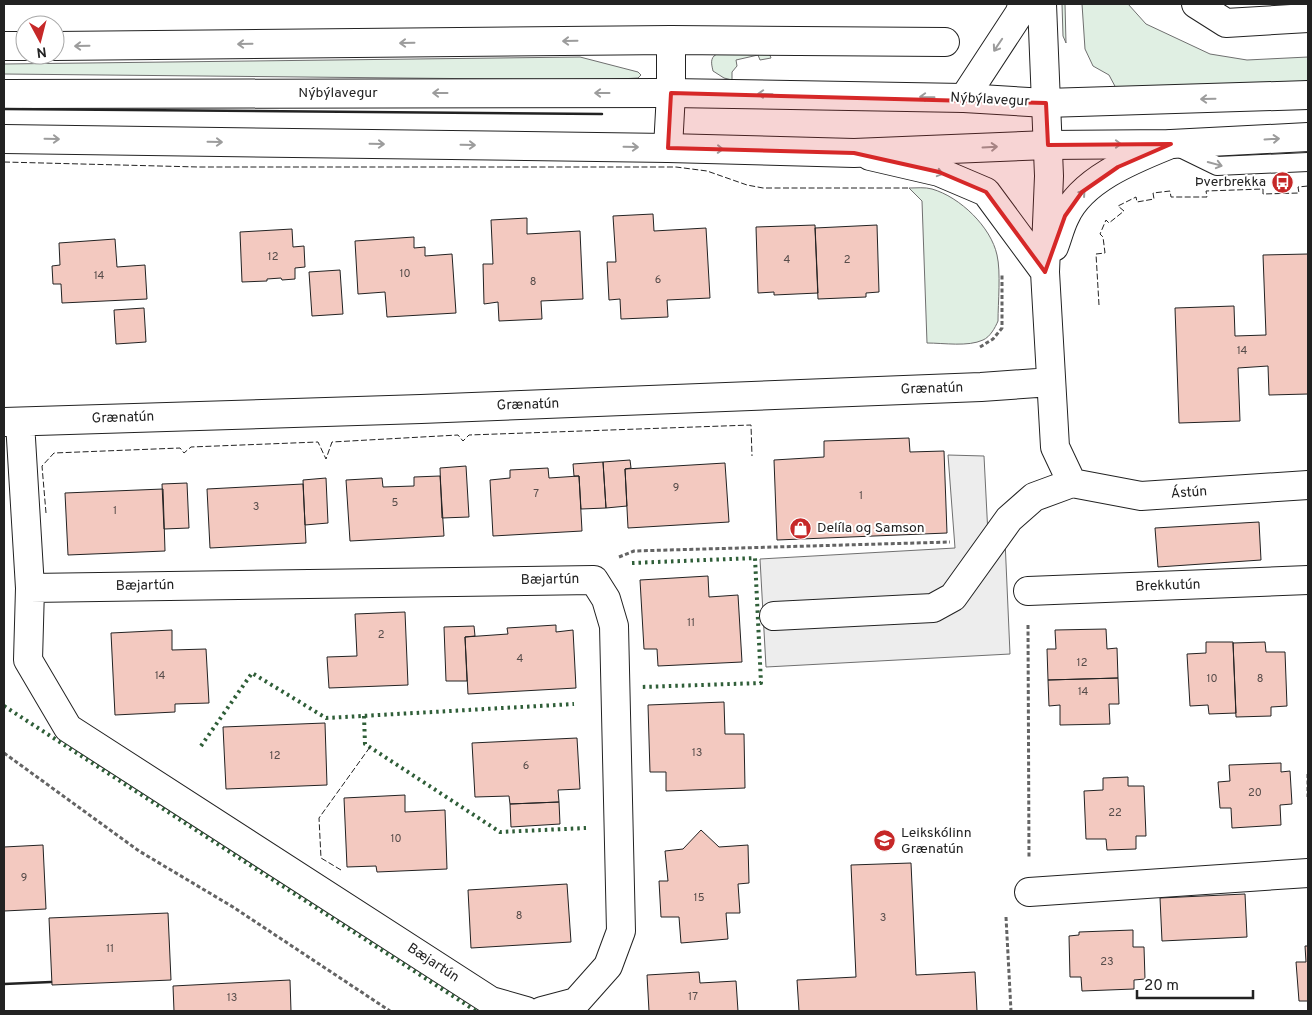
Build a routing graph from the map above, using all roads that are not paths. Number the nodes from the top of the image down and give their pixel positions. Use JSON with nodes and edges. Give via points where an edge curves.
{"nodes":[{"id":1,"x":1023,"y":4,"type":"edge"},
{"id":2,"x":1042,"y":4,"type":"edge"},
{"id":3,"x":1196,"y":4,"type":"edge"},
{"id":4,"x":1308,"y":18,"type":"edge"},
{"id":5,"x":671,"y":40,"type":"junction"},
{"id":6,"x":945,"y":42,"type":"dead end"},
{"id":7,"x":65,"y":46,"type":"edge"},
{"id":8,"x":671,"y":93,"type":"junction"},
{"id":9,"x":4,"y":94,"type":"edge"},
{"id":10,"x":1308,"y":96,"type":"edge"},
{"id":11,"x":964,"y":98,"type":"junction"},
{"id":12,"x":1046,"y":103,"type":"junction"},
{"id":13,"x":1308,"y":137,"type":"edge"},
{"id":14,"x":4,"y":139,"type":"edge"},
{"id":15,"x":1171,"y":144,"type":"junction"},
{"id":16,"x":1048,"y":145,"type":"junction"},
{"id":17,"x":668,"y":148,"type":"junction"},
{"id":18,"x":854,"y":153,"type":"junction"},
{"id":19,"x":1308,"y":162,"type":"edge"},
{"id":20,"x":1045,"y":272,"type":"junction"},
{"id":21,"x":1051,"y":382,"type":"junction"},
{"id":22,"x":12,"y":422,"type":"edge"},
{"id":23,"x":1072,"y":483,"type":"junction"},
{"id":24,"x":1308,"y":485,"type":"edge"},
{"id":25,"x":1308,"y":580,"type":"edge"},
{"id":26,"x":30,"y":588,"type":"junction"},
{"id":27,"x":1028,"y":592,"type":"road end"},
{"id":28,"x":774,"y":616,"type":"dead end"},
{"id":29,"x":1308,"y":873,"type":"edge"},
{"id":30,"x":1029,"y":892,"type":"road end"},
{"id":31,"x":526,"y":1011,"type":"edge"},
{"id":32,"x":542,"y":1011,"type":"edge"}],
"edges":[{"from":1,"to":11,"type":"street","one_way":true},
{"from":2,"to":12,"type":"street"},
{"from":3,"to":4,"type":"street","via":[[1226,23]]},
{"from":5,"to":6,"type":"street"},
{"from":5,"to":7,"type":"street","one_way":true},
{"from":5,"to":8,"type":"street"},
{"from":8,"to":9,"type":"street","name":"Nýbýlavegur","one_way":true},
{"from":11,"to":8,"type":"street","name":"Nýbýlavegur","one_way":true},
{"from":8,"to":17,"type":"street"},
{"from":10,"to":12,"type":"street","name":"Nýbýlavegur","one_way":true},
{"from":11,"to":12,"type":"street","name":"Nýbýlavegur"},
{"from":12,"to":16,"type":"street"},
{"from":15,"to":13,"type":"street","one_way":true},
{"from":14,"to":17,"type":"street","one_way":true},
{"from":16,"to":15,"type":"street","one_way":true},
{"from":15,"to":19,"type":"lane","one_way":true,"via":[[1217,166]]},
{"from":20,"to":15,"type":"street","one_way":true,"via":[[1065,216],[1082,192],[1118,167]]},
{"from":18,"to":16,"type":"street","one_way":true},
{"from":16,"to":20,"type":"street","via":[[1050,176]]},
{"from":17,"to":18,"type":"street","one_way":true},
{"from":18,"to":20,"type":"street","one_way":true,"via":[[939,172],[986,192]]},
{"from":20,"to":21,"type":"street"},
{"from":21,"to":22,"type":"street","name":"Grænatún","via":[[420,409]]},
{"from":21,"to":23,"type":"street","via":[[1055,447]]},
{"from":22,"to":26,"type":"street","name":"Bæjartún"},
{"from":23,"to":24,"type":"street","name":"Ástún","via":[[1141,496]]},
{"from":23,"to":28,"type":"street","via":[[1034,497],[1009,519],[953,597],[933,608]]},
{"from":25,"to":27,"type":"street","name":"Brekkutún"},
{"from":26,"to":31,"type":"street","name":"Bæjartún","via":[[28,660],[68,728],[491,1000]]},
{"from":26,"to":32,"type":"street","name":"Bæjartún","via":[[594,580],[606,599],[614,626],[621,931],[608,966],[576,1002]]},
{"from":29,"to":30,"type":"street"}]}
